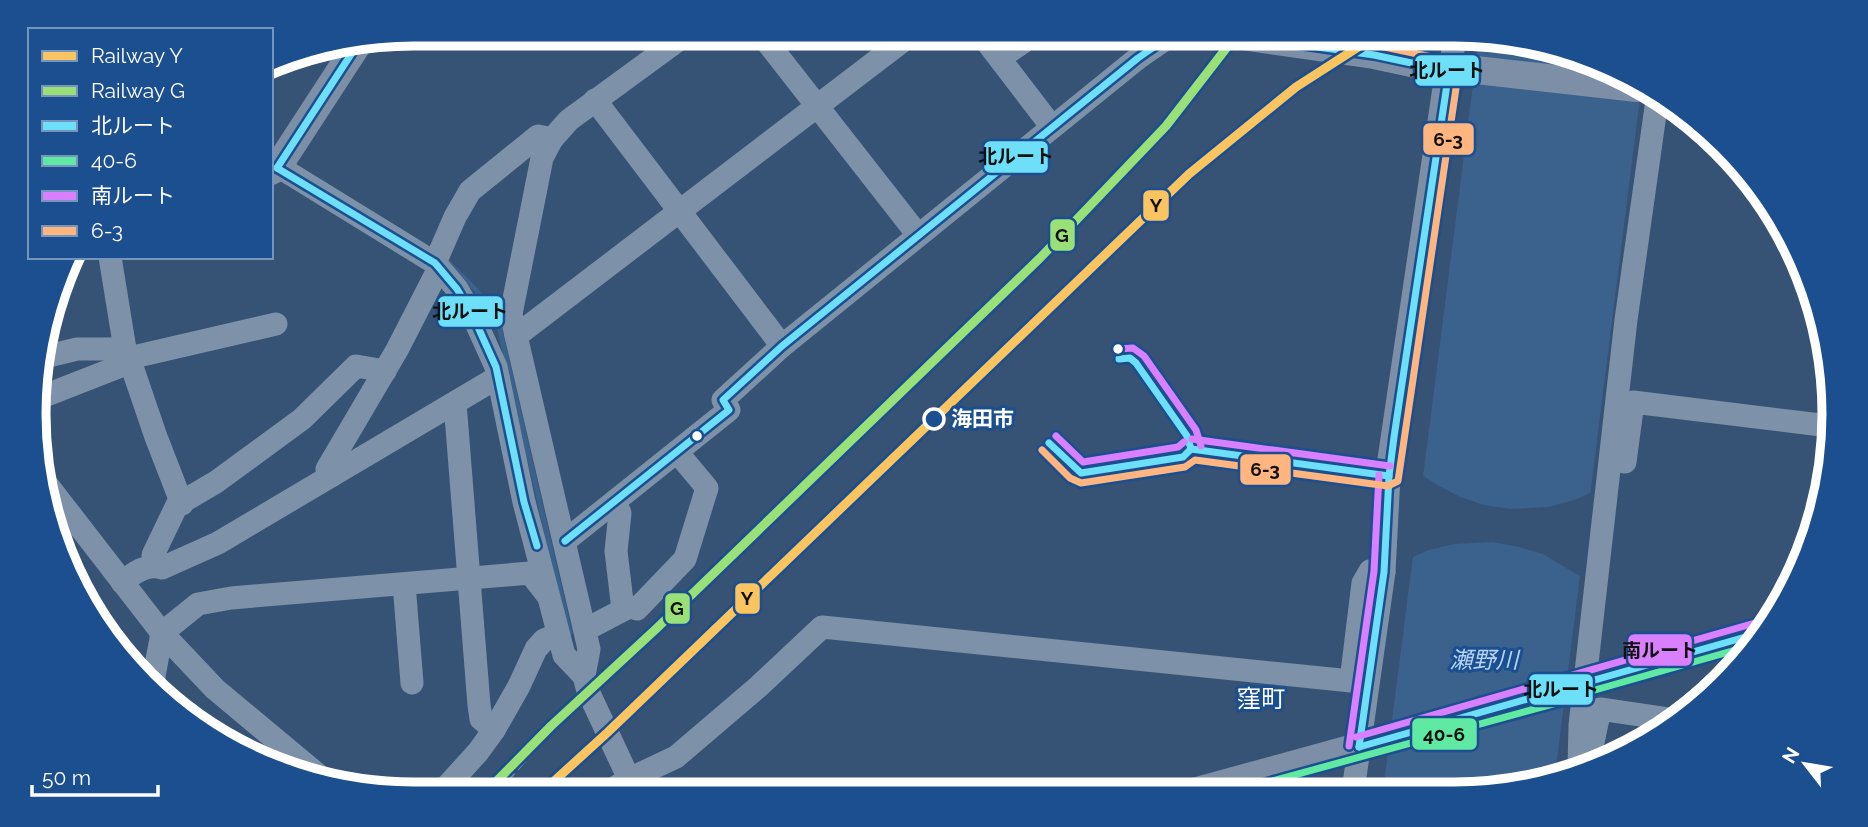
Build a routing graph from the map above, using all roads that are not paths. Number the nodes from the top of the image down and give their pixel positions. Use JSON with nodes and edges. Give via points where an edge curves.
{"nodes":[{"id":1,"x":670,"y":46,"type":"edge"},
{"id":2,"x":770,"y":46,"type":"edge"},
{"id":3,"x":896,"y":46,"type":"edge"},
{"id":4,"x":990,"y":46,"type":"edge"},
{"id":5,"x":1017,"y":46,"type":"edge"},
{"id":6,"x":1155,"y":46,"type":"edge"},
{"id":7,"x":1330,"y":46,"type":"edge"},
{"id":8,"x":1457,"y":46,"type":"edge"},
{"id":9,"x":344,"y":53,"type":"edge"},
{"id":10,"x":1000,"y":58,"type":"junction"},
{"id":11,"x":1458,"y":70,"type":"junction"},
{"id":12,"x":1623,"y":87,"type":"edge"},
{"id":13,"x":595,"y":100,"type":"junction"},
{"id":14,"x":1656,"y":106,"type":"edge"},
{"id":15,"x":818,"y":107,"type":"junction"},
{"id":16,"x":1052,"y":127,"type":"junction"},
{"id":17,"x":552,"y":139,"type":"junction"},
{"id":18,"x":273,"y":167,"type":"edge"},
{"id":19,"x":679,"y":212,"type":"junction"},
{"id":20,"x":918,"y":234,"type":"junction"},
{"id":21,"x":110,"y":259,"type":"edge"},
{"id":22,"x":438,"y":260,"type":"junction"},
{"id":23,"x":276,"y":324,"type":"dead end"},
{"id":24,"x":516,"y":336,"type":"junction"},
{"id":25,"x":782,"y":346,"type":"junction"},
{"id":26,"x":51,"y":355,"type":"edge"},
{"id":27,"x":128,"y":356,"type":"junction"},
{"id":28,"x":506,"y":366,"type":"junction"},
{"id":29,"x":385,"y":371,"type":"junction"},
{"id":30,"x":46,"y":395,"type":"edge"},
{"id":31,"x":455,"y":403,"type":"junction"},
{"id":32,"x":1822,"y":425,"type":"edge"},
{"id":33,"x":1191,"y":449,"type":"dead end"},
{"id":34,"x":1619,"y":450,"type":"junction"},
{"id":35,"x":677,"y":452,"type":"junction"},
{"id":36,"x":331,"y":476,"type":"junction"},
{"id":37,"x":1389,"y":476,"type":"junction"},
{"id":38,"x":55,"y":496,"type":"edge"},
{"id":39,"x":1621,"y":499,"type":"dead end"},
{"id":40,"x":182,"y":503,"type":"junction"},
{"id":41,"x":615,"y":503,"type":"junction"},
{"id":42,"x":547,"y":547,"type":"junction"},
{"id":43,"x":154,"y":566,"type":"junction"},
{"id":44,"x":1384,"y":572,"type":"junction"},
{"id":45,"x":469,"y":578,"type":"junction"},
{"id":46,"x":122,"y":582,"type":"junction"},
{"id":47,"x":404,"y":584,"type":"junction"},
{"id":48,"x":623,"y":610,"type":"junction"},
{"id":49,"x":585,"y":630,"type":"junction"},
{"id":50,"x":162,"y":633,"type":"junction"},
{"id":51,"x":558,"y":634,"type":"junction"},
{"id":52,"x":1747,"y":637,"type":"edge"},
{"id":53,"x":154,"y":675,"type":"edge"},
{"id":54,"x":584,"y":676,"type":"junction"},
{"id":55,"x":412,"y":683,"type":"dead end"},
{"id":56,"x":1573,"y":687,"type":"junction"},
{"id":57,"x":1661,"y":718,"type":"edge"},
{"id":58,"x":494,"y":730,"type":"junction"},
{"id":59,"x":1369,"y":744,"type":"junction"},
{"id":60,"x":1591,"y":755,"type":"edge"},
{"id":61,"x":1578,"y":760,"type":"edge"},
{"id":62,"x":307,"y":766,"type":"edge"},
{"id":63,"x":451,"y":782,"type":"edge"},
{"id":64,"x":631,"y":782,"type":"edge"},
{"id":65,"x":642,"y":782,"type":"edge"},
{"id":66,"x":1230,"y":782,"type":"edge"},
{"id":67,"x":1356,"y":782,"type":"edge"}],
"edges":[{"from":1,"to":13,"type":"street"},
{"from":2,"to":15,"type":"street"},
{"from":3,"to":15,"type":"street"},
{"from":4,"to":10,"type":"street"},
{"from":5,"to":10,"type":"street"},
{"from":6,"to":16,"type":"street"},
{"from":7,"to":11,"type":"main road"},
{"from":8,"to":11,"type":"street"},
{"from":9,"to":18,"type":"main road"},
{"from":10,"to":16,"type":"street"},
{"from":11,"to":12,"type":"main road"},
{"from":11,"to":37,"type":"main road"},
{"from":13,"to":17,"type":"street"},
{"from":13,"to":19,"type":"street"},
{"from":14,"to":34,"type":"street","via":[[1626,320]]},
{"from":15,"to":19,"type":"street"},
{"from":15,"to":20,"type":"street"},
{"from":16,"to":20,"type":"street"},
{"from":17,"to":22,"type":"street","via":[[538,136],[470,191]]},
{"from":17,"to":24,"type":"street","via":[[542,158],[511,314]]},
{"from":18,"to":22,"type":"street"},
{"from":19,"to":24,"type":"street"},
{"from":19,"to":25,"type":"street"},
{"from":20,"to":25,"type":"street"},
{"from":21,"to":27,"type":"street"},
{"from":22,"to":28,"type":"street"},
{"from":22,"to":29,"type":"street"},
{"from":23,"to":27,"type":"street"},
{"from":24,"to":28,"type":"street"},
{"from":25,"to":35,"type":"street","via":[[723,400],[729,410]]},
{"from":26,"to":27,"type":"street","via":[[77,349]]},
{"from":27,"to":30,"type":"street"},
{"from":27,"to":40,"type":"street"},
{"from":28,"to":31,"type":"street"},
{"from":28,"to":42,"type":"street"},
{"from":29,"to":36,"type":"street","via":[[327,469]]},
{"from":29,"to":40,"type":"street","via":[[356,366],[302,419]]},
{"from":31,"to":36,"type":"street"},
{"from":31,"to":45,"type":"street"},
{"from":32,"to":34,"type":"street","via":[[1633,402]]},
{"from":33,"to":37,"type":"main road"},
{"from":34,"to":39,"type":"street"},
{"from":34,"to":56,"type":"street"},
{"from":35,"to":41,"type":"street"},
{"from":35,"to":48,"type":"street","via":[[707,488],[685,559],[637,609]]},
{"from":36,"to":43,"type":"street","via":[[218,543],[162,568]]},
{"from":37,"to":44,"type":"street"},
{"from":38,"to":46,"type":"street"},
{"from":40,"to":43,"type":"street","via":[[156,546]]},
{"from":41,"to":42,"type":"street"},
{"from":41,"to":48,"type":"street","via":[[620,513],[616,551]]},
{"from":42,"to":45,"type":"street"},
{"from":42,"to":49,"type":"street"},
{"from":42,"to":51,"type":"street"},
{"from":43,"to":46,"type":"street"},
{"from":44,"to":59,"type":"street"},
{"from":44,"to":65,"type":"street","via":[[1370,571],[1363,583],[1351,681],[822,627],[758,687]]},
{"from":45,"to":47,"type":"street"},
{"from":45,"to":58,"type":"street","via":[[481,719]]},
{"from":46,"to":50,"type":"street"},
{"from":47,"to":50,"type":"street","via":[[198,604]]},
{"from":47,"to":55,"type":"street"},
{"from":48,"to":49,"type":"street"},
{"from":49,"to":54,"type":"street","via":[[589,649]]},
{"from":50,"to":53,"type":"street"},
{"from":50,"to":62,"type":"street","via":[[215,689]]},
{"from":51,"to":54,"type":"street","via":[[564,655]]},
{"from":51,"to":58,"type":"street","via":[[536,649]]},
{"from":52,"to":56,"type":"main road"},
{"from":54,"to":64,"type":"street"},
{"from":56,"to":59,"type":"main road"},
{"from":56,"to":61,"type":"street"},
{"from":57,"to":60,"type":"street","via":[[1600,709]]},
{"from":58,"to":63,"type":"street"},
{"from":59,"to":66,"type":"main road"},
{"from":59,"to":67,"type":"street"}]}
